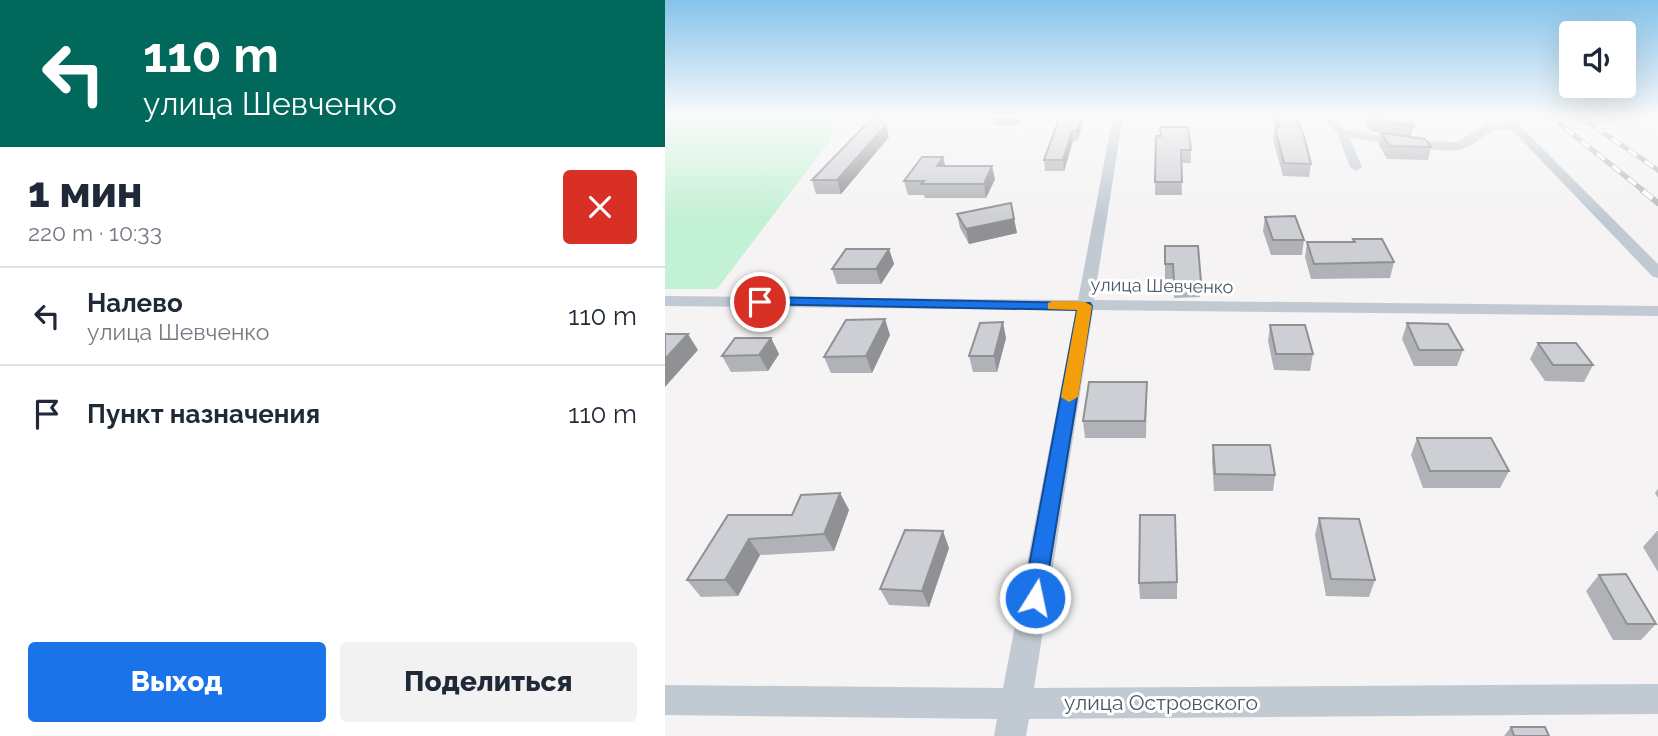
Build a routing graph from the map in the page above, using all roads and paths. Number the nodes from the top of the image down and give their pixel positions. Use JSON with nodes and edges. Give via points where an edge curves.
{"nodes":[{"id":1,"x":1112,"y":150,"type":"edge"},
{"id":2,"x":1349,"y":150,"type":"edge"},
{"id":3,"x":1537,"y":150,"type":"edge"},
{"id":4,"x":1356,"y":167,"type":"dead end"},
{"id":5,"x":1658,"y":273,"type":"edge"},
{"id":6,"x":665,"y":301,"type":"edge"},
{"id":7,"x":1085,"y":306,"type":"junction"},
{"id":8,"x":1658,"y":311,"type":"edge"},
{"id":9,"x":1658,"y":699,"type":"edge"},
{"id":10,"x":665,"y":700,"type":"edge"},
{"id":11,"x":1017,"y":704,"type":"junction"},
{"id":12,"x":1010,"y":736,"type":"edge"}],
"edges":[{"from":1,"to":7,"type":"street"},
{"from":2,"to":4,"type":"street"},
{"from":3,"to":5,"type":"street"},
{"from":6,"to":7,"type":"street","name":"улица Шевченко"},
{"from":7,"to":8,"type":"street","name":"улица Шевченко"},
{"from":7,"to":11,"type":"street"},
{"from":9,"to":11,"type":"street","name":"улица Островского"},
{"from":10,"to":11,"type":"street","name":"улица Островского"},
{"from":11,"to":12,"type":"street"}]}
